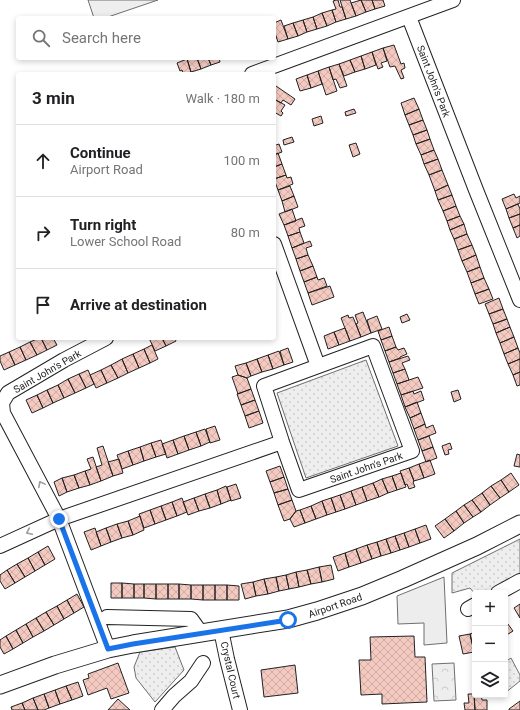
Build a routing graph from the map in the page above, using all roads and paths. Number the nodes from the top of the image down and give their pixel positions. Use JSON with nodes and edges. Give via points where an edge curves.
{"nodes":[{"id":1,"x":453,"y":0,"type":"edge"},
{"id":2,"x":409,"y":17,"type":"junction"},
{"id":3,"x":258,"y":72,"type":"edge"},
{"id":4,"x":277,"y":264,"type":"edge"},
{"id":5,"x":520,"y":300,"type":"edge"},
{"id":6,"x":102,"y":340,"type":"edge"},
{"id":7,"x":318,"y":366,"type":"junction"},
{"id":8,"x":282,"y":442,"type":"junction"},
{"id":9,"x":59,"y":519,"type":"junction"},
{"id":10,"x":520,"y":524,"type":"edge"},
{"id":11,"x":0,"y":546,"type":"edge"},
{"id":12,"x":520,"y":581,"type":"edge"},
{"id":13,"x":504,"y":590,"type":"edge"},
{"id":14,"x":106,"y":617,"type":"dead end"},
{"id":15,"x":221,"y":630,"type":"junction"},
{"id":16,"x":201,"y":633,"type":"junction"},
{"id":17,"x":108,"y":649,"type":"junction"},
{"id":18,"x":203,"y":663,"type":"dead end"},
{"id":19,"x":0,"y":685,"type":"edge"},
{"id":20,"x":162,"y":710,"type":"edge"},
{"id":21,"x":240,"y":710,"type":"edge"}],
"edges":[{"from":1,"to":2,"type":"street"},
{"from":2,"to":3,"type":"street"},
{"from":2,"to":5,"type":"street","name":"Saint John's Park"},
{"from":4,"to":7,"type":"street"},
{"from":9,"to":6,"type":"street","name":"Saint John's Park","one_way":true,"via":[[3,413],[2,403],[8,393]]},
{"from":7,"to":8,"type":"street","name":"Saint John's Park","via":[[264,386]]},
{"from":7,"to":8,"type":"street","name":"Saint John's Park","via":[[373,346],[412,451],[299,490]]},
{"from":8,"to":9,"type":"street"},
{"from":9,"to":11,"type":"street","one_way":true},
{"from":9,"to":17,"type":"street"},
{"from":10,"to":15,"type":"main road","name":"Airport Road","via":[[409,577],[330,607],[288,620]]},
{"from":12,"to":13,"type":"street"},
{"from":14,"to":16,"type":"street","via":[[191,619]]},
{"from":15,"to":16,"type":"main road","name":"Airport Road"},
{"from":15,"to":21,"type":"street","name":"Crystal Court"},
{"from":16,"to":17,"type":"main road","name":"Airport Road"},
{"from":17,"to":19,"type":"main road","name":"Airport Road"},
{"from":18,"to":20,"type":"street","via":[[191,681]]}]}
